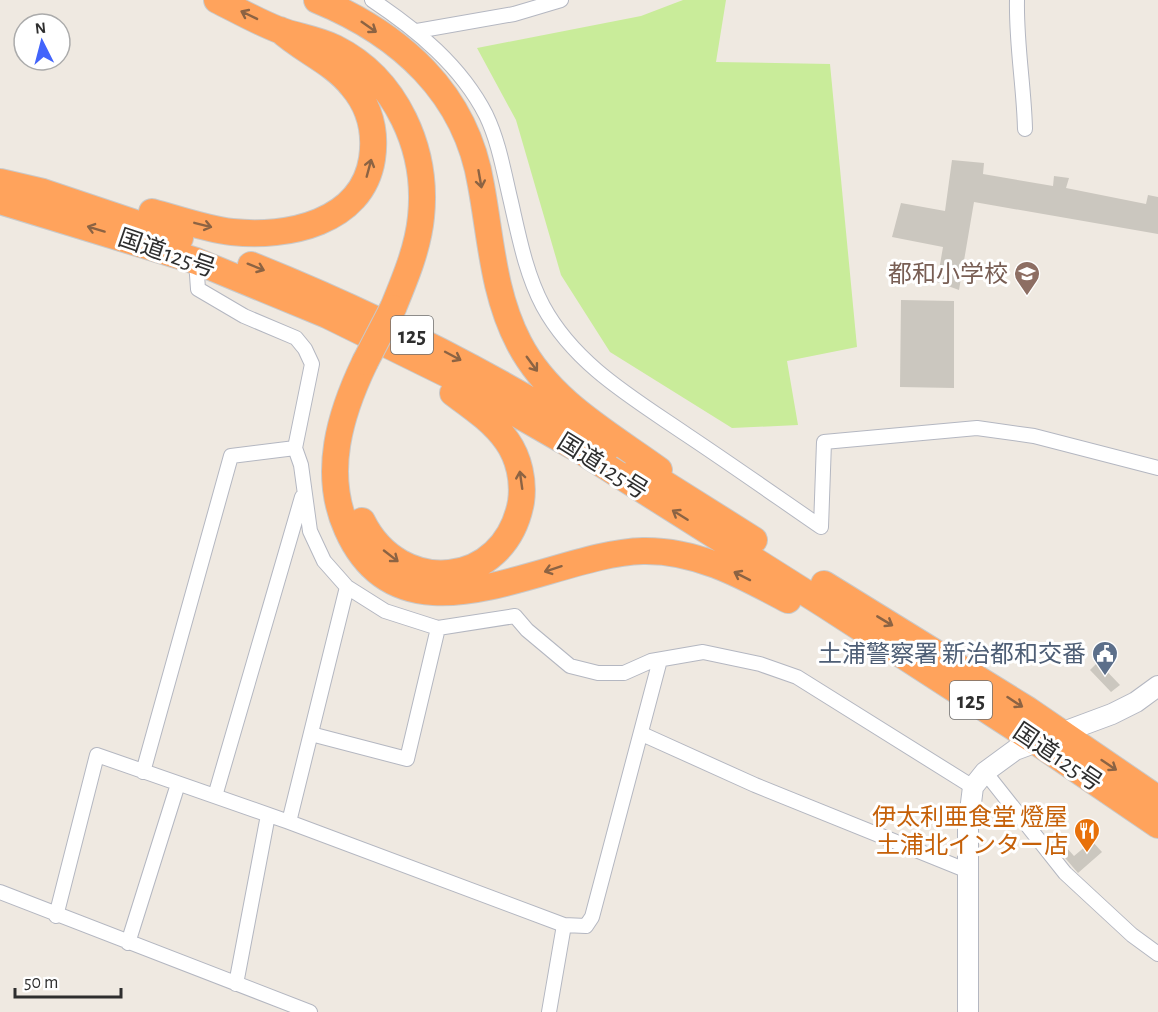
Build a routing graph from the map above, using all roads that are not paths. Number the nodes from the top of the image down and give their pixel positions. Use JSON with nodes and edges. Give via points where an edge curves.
{"nodes":[{"id":1,"x":217,"y":0,"type":"edge"},
{"id":2,"x":305,"y":0,"type":"edge"},
{"id":3,"x":317,"y":0,"type":"edge"},
{"id":4,"x":372,"y":0,"type":"edge"},
{"id":5,"x":514,"y":0,"type":"edge"},
{"id":6,"x":561,"y":0,"type":"edge"},
{"id":7,"x":1017,"y":0,"type":"edge"},
{"id":8,"x":514,"y":14,"type":"junction"},
{"id":9,"x":280,"y":30,"type":"junction"},
{"id":10,"x":417,"y":31,"type":"junction"},
{"id":11,"x":1025,"y":129,"type":"dead end"},
{"id":12,"x":0,"y":182,"type":"edge"},
{"id":13,"x":43,"y":192,"type":"junction"},
{"id":14,"x":0,"y":201,"type":"edge"},
{"id":15,"x":196,"y":261,"type":"junction"},
{"id":16,"x":399,"y":311,"type":"junction"},
{"id":17,"x":327,"y":315,"type":"junction"},
{"id":18,"x":372,"y":365,"type":"junction"},
{"id":19,"x":296,"y":448,"type":"junction"},
{"id":20,"x":1158,"y":468,"type":"edge"},
{"id":21,"x":303,"y":492,"type":"junction"},
{"id":22,"x":753,"y":539,"type":"junction"},
{"id":23,"x":347,"y":587,"type":"junction"},
{"id":24,"x":438,"y":628,"type":"junction"},
{"id":25,"x":907,"y":659,"type":"junction"},
{"id":26,"x":660,"y":660,"type":"junction"},
{"id":27,"x":1158,"y":686,"type":"edge"},
{"id":28,"x":1061,"y":732,"type":"junction"},
{"id":29,"x":311,"y":734,"type":"junction"},
{"id":30,"x":642,"y":734,"type":"junction"},
{"id":31,"x":1035,"y":741,"type":"junction"},
{"id":32,"x":143,"y":772,"type":"junction"},
{"id":33,"x":985,"y":772,"type":"junction"},
{"id":34,"x":178,"y":784,"type":"junction"},
{"id":35,"x":973,"y":788,"type":"junction"},
{"id":36,"x":215,"y":796,"type":"junction"},
{"id":37,"x":1158,"y":799,"type":"edge"},
{"id":38,"x":268,"y":815,"type":"junction"},
{"id":39,"x":289,"y":822,"type":"junction"},
{"id":40,"x":1158,"y":825,"type":"edge"},
{"id":41,"x":968,"y":871,"type":"junction"},
{"id":42,"x":0,"y":892,"type":"edge"},
{"id":43,"x":56,"y":915,"type":"junction"},
{"id":44,"x":564,"y":925,"type":"junction"},
{"id":45,"x":128,"y":943,"type":"junction"},
{"id":46,"x":1158,"y":954,"type":"edge"},
{"id":47,"x":236,"y":984,"type":"junction"},
{"id":48,"x":287,"y":1008,"type":"edge"},
{"id":49,"x":310,"y":1012,"type":"edge"},
{"id":50,"x":549,"y":1012,"type":"edge"},
{"id":51,"x":968,"y":1012,"type":"edge"}],
"edges":[{"from":9,"to":1,"type":"highway","one_way":true},
{"from":2,"to":16,"type":"highway","via":[[398,81],[417,110],[430,141],[436,215],[428,256]]},
{"from":3,"to":22,"type":"highway","one_way":true,"via":[[364,23],[404,51],[431,76],[454,107],[478,166],[502,304],[519,345],[544,380],[578,413]]},
{"from":4,"to":10,"type":"street"},
{"from":5,"to":8,"type":"street"},
{"from":6,"to":8,"type":"street"},
{"from":7,"to":11,"type":"street","via":[[1016,38]]},
{"from":8,"to":10,"type":"street"},
{"from":13,"to":9,"type":"highway","one_way":true,"via":[[231,232],[301,228],[334,214],[349,203],[367,178],[373,148],[370,116],[340,73],[297,46]]},
{"from":9,"to":16,"type":"highway","via":[[304,35],[353,60],[382,86],[409,129],[419,159],[422,217]]},
{"from":10,"to":20,"type":"street","via":[[462,78],[486,115],[532,281],[543,306],[578,351],[618,390],[821,527],[824,442],[977,428],[1034,436]]},
{"from":12,"to":13,"type":"highway","name":"国道125号","number":"125"},
{"from":13,"to":22,"type":"highway","name":"国道125号","number":"125","one_way":true,"via":[[198,244],[331,297],[408,333],[527,397]]},
{"from":15,"to":14,"type":"highway","name":"国道125号","number":"125","one_way":true},
{"from":15,"to":17,"type":"highway","name":"国道125号","number":"125"},
{"from":15,"to":19,"type":"street","via":[[198,289],[244,316],[296,338],[305,349],[312,364]]},
{"from":16,"to":18,"type":"highway","bridge":true},
{"from":18,"to":17,"type":"highway","one_way":true,"via":[[352,453],[353,489],[362,522],[376,543],[408,567],[440,574],[476,566],[510,537],[520,508],[521,474],[508,441],[476,409],[442,385]]},
{"from":25,"to":17,"type":"highway","name":"国道125号","number":"125","one_way":true,"via":[[578,449],[451,376]]},
{"from":25,"to":18,"type":"highway","one_way":true,"via":[[737,573],[686,556],[643,551],[598,556],[471,591],[420,591],[390,578],[376,569],[353,542],[336,494],[335,456],[345,408]]},
{"from":19,"to":21,"type":"street"},
{"from":19,"to":32,"type":"street","via":[[231,456]]},
{"from":21,"to":23,"type":"street","via":[[310,531],[324,561]]},
{"from":21,"to":36,"type":"street"},
{"from":22,"to":28,"type":"highway","name":"国道125号","number":"125","one_way":true},
{"from":23,"to":24,"type":"street","via":[[385,611]]},
{"from":23,"to":29,"type":"street"},
{"from":24,"to":26,"type":"street","via":[[515,616],[570,666],[598,673],[624,673]]},
{"from":24,"to":29,"type":"street","via":[[407,759]]},
{"from":25,"to":31,"type":"highway","name":"国道125号","number":"125"},
{"from":26,"to":30,"type":"street"},
{"from":26,"to":35,"type":"street","via":[[703,652],[760,664],[797,677]]},
{"from":27,"to":28,"type":"street","via":[[1112,714]]},
{"from":28,"to":31,"type":"street"},
{"from":28,"to":37,"type":"highway","name":"国道125号","number":"125","one_way":true},
{"from":29,"to":39,"type":"street"},
{"from":30,"to":41,"type":"street","via":[[754,786]]},
{"from":30,"to":44,"type":"street","via":[[592,917],[586,926]]},
{"from":31,"to":33,"type":"street"},
{"from":31,"to":40,"type":"highway","name":"国道125号","number":"125"},
{"from":32,"to":34,"type":"street"},
{"from":32,"to":43,"type":"street","via":[[97,755]]},
{"from":33,"to":35,"type":"street"},
{"from":33,"to":46,"type":"street","via":[[1065,873]]},
{"from":34,"to":36,"type":"street"},
{"from":34,"to":45,"type":"street"},
{"from":35,"to":41,"type":"street"},
{"from":36,"to":38,"type":"street"},
{"from":38,"to":39,"type":"street"},
{"from":38,"to":47,"type":"street"},
{"from":39,"to":44,"type":"street"},
{"from":41,"to":51,"type":"street"},
{"from":42,"to":43,"type":"street"},
{"from":43,"to":45,"type":"street"},
{"from":44,"to":50,"type":"street"},
{"from":45,"to":47,"type":"street"},
{"from":47,"to":48,"type":"street"},
{"from":48,"to":49,"type":"street"}]}
